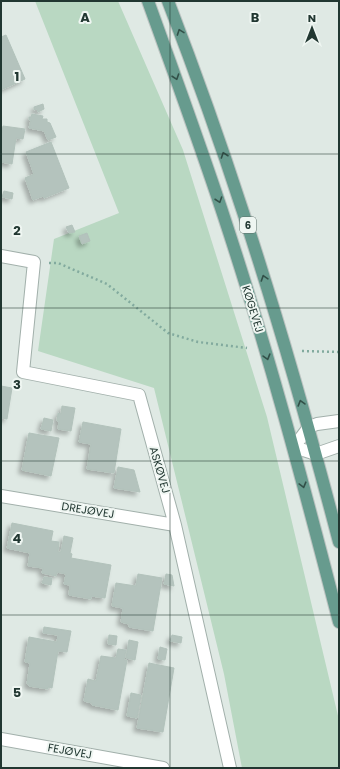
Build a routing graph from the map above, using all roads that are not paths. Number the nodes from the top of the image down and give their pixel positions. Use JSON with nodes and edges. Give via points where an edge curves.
{"nodes":[{"id":1,"x":148,"y":1,"type":"edge"},
{"id":2,"x":168,"y":1,"type":"edge"},
{"id":3,"x":1,"y":256,"type":"edge"},
{"id":4,"x":339,"y":421,"type":"edge"},
{"id":5,"x":308,"y":427,"type":"junction"},
{"id":6,"x":339,"y":446,"type":"edge"},
{"id":7,"x":294,"y":447,"type":"junction"},
{"id":8,"x":316,"y":454,"type":"junction"},
{"id":9,"x":1,"y":496,"type":"edge"},
{"id":10,"x":175,"y":525,"type":"junction"},
{"id":11,"x":339,"y":542,"type":"edge"},
{"id":12,"x":339,"y":622,"type":"edge"},
{"id":13,"x":1,"y":739,"type":"edge"},
{"id":14,"x":163,"y":768,"type":"edge"},
{"id":15,"x":230,"y":768,"type":"edge"}],
"edges":[{"from":1,"to":7,"type":"main road","name":"KØGEVEJ","number":"6","one_way":true,"via":[[224,217]]},
{"from":5,"to":2,"type":"main road","name":"KØGEVEJ","number":"6","one_way":true,"via":[[243,212]]},
{"from":3,"to":10,"type":"street","name":"ASKØVEJ","via":[[34,262],[23,372],[139,395]]},
{"from":4,"to":5,"type":"street"},
{"from":5,"to":7,"type":"street"},
{"from":5,"to":8,"type":"main road","name":"KØGEVEJ","number":"6"},
{"from":6,"to":8,"type":"street"},
{"from":7,"to":8,"type":"street"},
{"from":7,"to":12,"type":"main road","name":"KØGEVEJ","number":"6","one_way":true},
{"from":8,"to":11,"type":"main road","name":"KØGEVEJ","number":"6"},
{"from":9,"to":10,"type":"street","name":"DREJØVEJ"},
{"from":10,"to":15,"type":"street","name":"ASKØVEJ"},
{"from":13,"to":14,"type":"street","name":"FEJØVEJ"}]}
